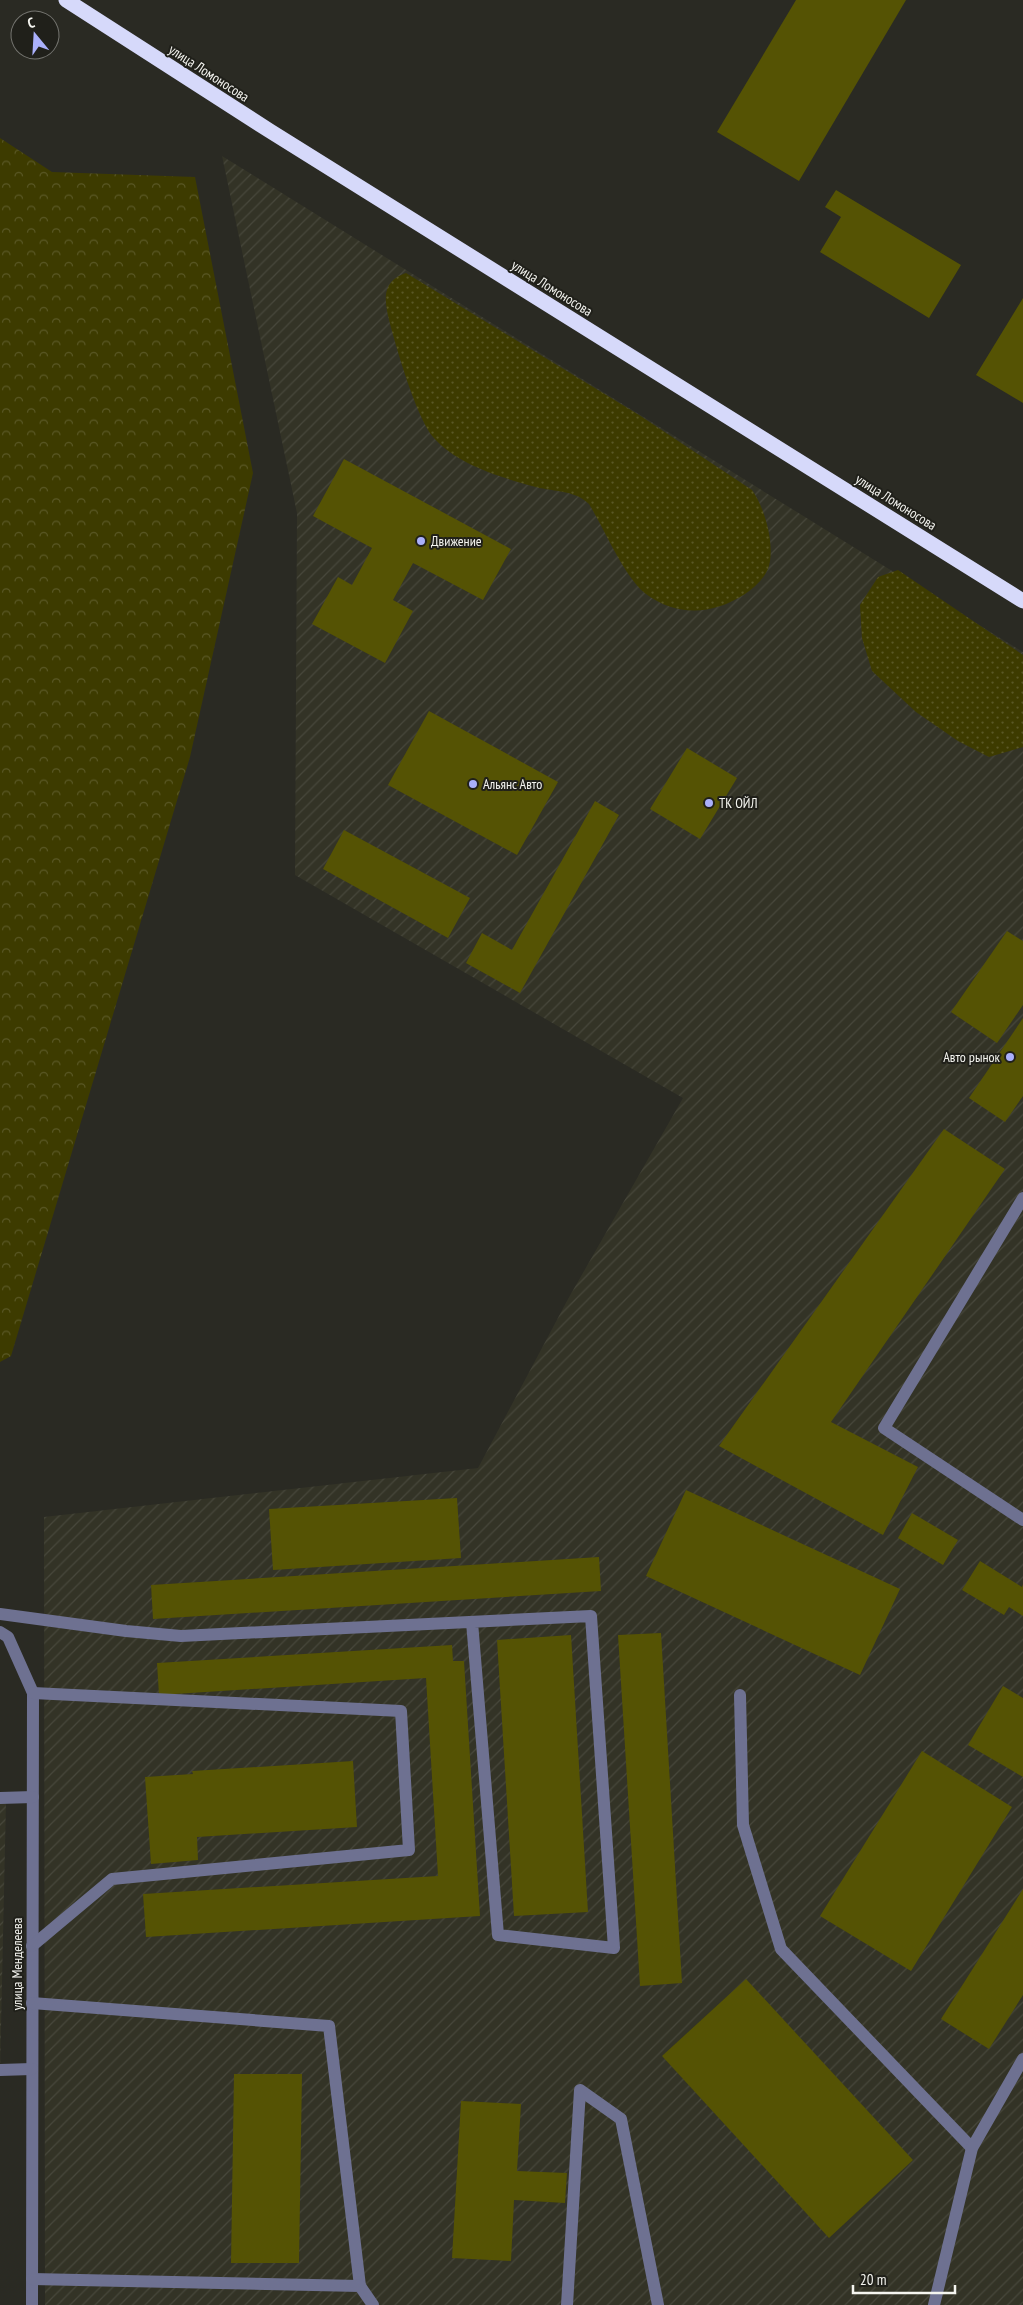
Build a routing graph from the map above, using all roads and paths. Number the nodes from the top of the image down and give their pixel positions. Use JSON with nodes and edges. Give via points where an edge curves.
{"nodes":[{"id":1,"x":66,"y":0,"type":"edge"},
{"id":2,"x":1023,"y":601,"type":"edge"},
{"id":3,"x":1023,"y":1198,"type":"edge"},
{"id":4,"x":1023,"y":1520,"type":"edge"},
{"id":5,"x":0,"y":1614,"type":"edge"},
{"id":6,"x":472,"y":1622,"type":"junction"},
{"id":7,"x":0,"y":1632,"type":"edge"},
{"id":8,"x":33,"y":1693,"type":"junction"},
{"id":9,"x":740,"y":1694,"type":"dead end"},
{"id":10,"x":33,"y":1796,"type":"junction"},
{"id":11,"x":0,"y":1798,"type":"edge"},
{"id":12,"x":32,"y":1946,"type":"junction"},
{"id":13,"x":32,"y":2003,"type":"junction"},
{"id":14,"x":1023,"y":2059,"type":"edge"},
{"id":15,"x":32,"y":2069,"type":"junction"},
{"id":16,"x":0,"y":2070,"type":"edge"},
{"id":17,"x":972,"y":2148,"type":"junction"},
{"id":18,"x":32,"y":2279,"type":"junction"},
{"id":19,"x":360,"y":2286,"type":"junction"},
{"id":20,"x":32,"y":2305,"type":"edge"},
{"id":21,"x":374,"y":2305,"type":"edge"},
{"id":22,"x":567,"y":2305,"type":"edge"},
{"id":23,"x":658,"y":2305,"type":"edge"},
{"id":24,"x":934,"y":2305,"type":"edge"}],
"edges":[{"from":1,"to":2,"type":"highway","name":"улица Ломоносова"},
{"from":3,"to":4,"type":"street","via":[[884,1428]]},
{"from":5,"to":6,"type":"street","via":[[180,1636]]},
{"from":6,"to":6,"type":"street","via":[[591,1616],[614,1948],[498,1935]]},
{"from":7,"to":8,"type":"street","name":"улица Менделеева","via":[[8,1637]]},
{"from":8,"to":10,"type":"street","name":"улица Менделеева"},
{"from":8,"to":12,"type":"street","via":[[401,1711],[409,1850],[112,1879]]},
{"from":9,"to":17,"type":"street","via":[[743,1825],[781,1949]]},
{"from":10,"to":11,"type":"street"},
{"from":10,"to":12,"type":"street","name":"улица Менделеева"},
{"from":12,"to":13,"type":"street","name":"улица Менделеева"},
{"from":13,"to":15,"type":"street","name":"улица Менделеева"},
{"from":13,"to":19,"type":"street","via":[[329,2026]]},
{"from":14,"to":17,"type":"street"},
{"from":15,"to":16,"type":"street"},
{"from":15,"to":18,"type":"street","name":"улица Менделеева"},
{"from":17,"to":24,"type":"street"},
{"from":18,"to":19,"type":"street"},
{"from":18,"to":20,"type":"street","name":"улица Менделеева"},
{"from":19,"to":21,"type":"street"},
{"from":22,"to":23,"type":"street","via":[[580,2090],[622,2119]]}]}
